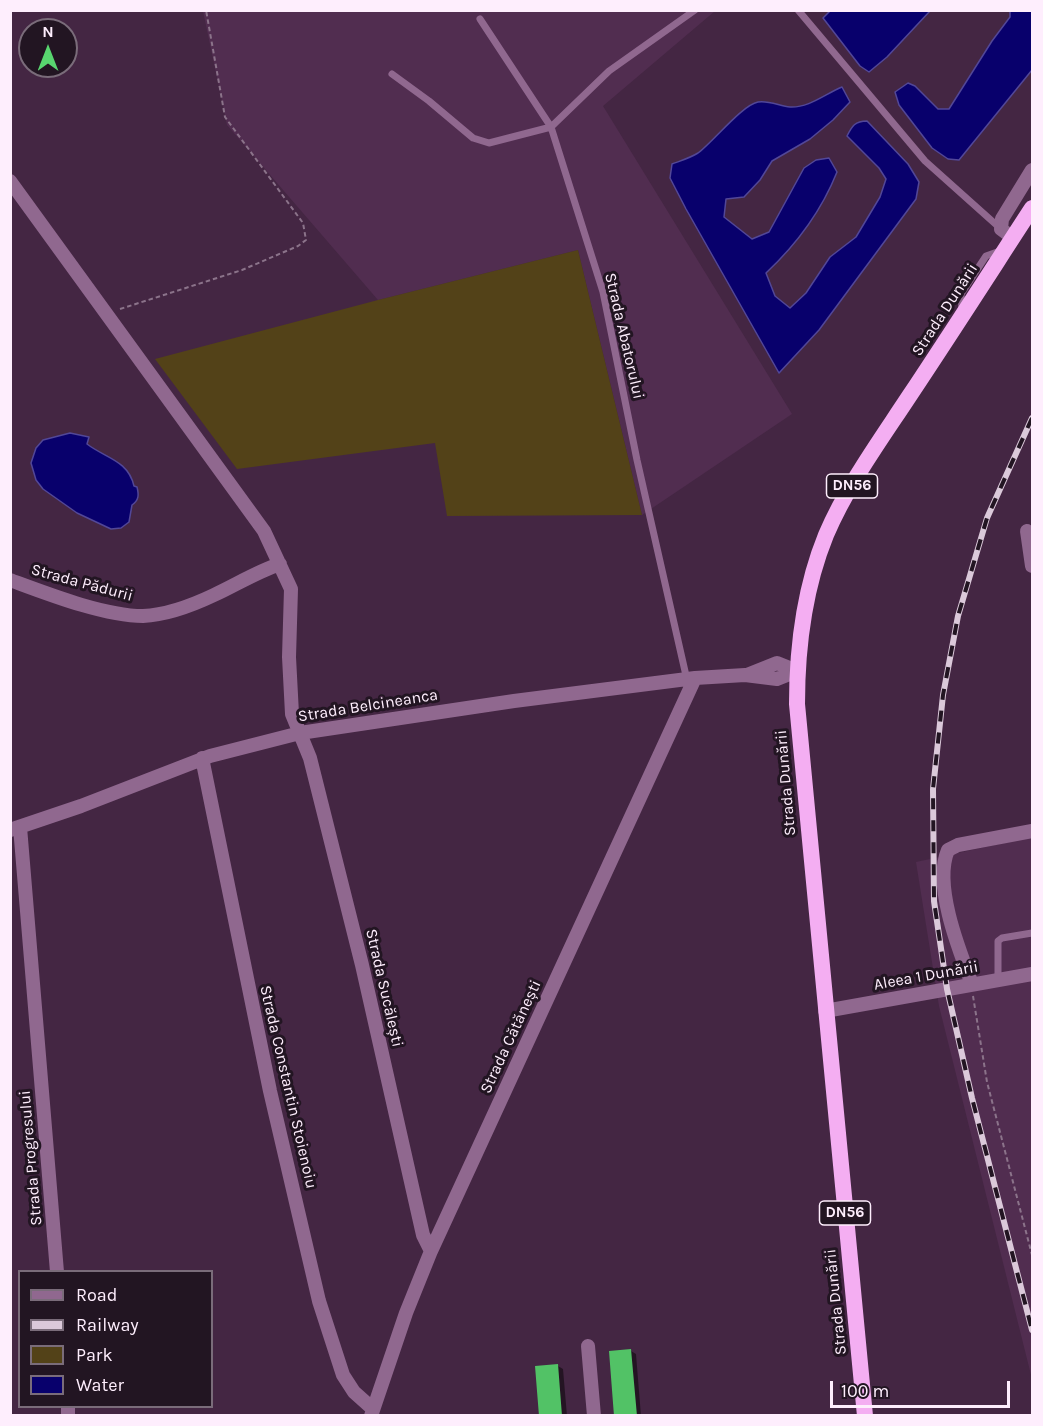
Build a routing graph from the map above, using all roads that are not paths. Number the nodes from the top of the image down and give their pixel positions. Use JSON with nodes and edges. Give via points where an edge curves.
{"nodes":[{"id":1,"x":694,"y":10,"type":"edge"},
{"id":2,"x":798,"y":10,"type":"edge"},
{"id":3,"x":480,"y":19,"type":"dead end"},
{"id":4,"x":392,"y":74,"type":"dead end"},
{"id":5,"x":550,"y":127,"type":"junction"},
{"id":6,"x":1032,"y":170,"type":"edge"},
{"id":7,"x":10,"y":181,"type":"edge"},
{"id":8,"x":1032,"y":208,"type":"edge"},
{"id":9,"x":1006,"y":239,"type":"junction"},
{"id":10,"x":1027,"y":531,"type":"dead end"},
{"id":11,"x":280,"y":564,"type":"junction"},
{"id":12,"x":1032,"y":566,"type":"edge"},
{"id":13,"x":10,"y":580,"type":"edge"},
{"id":14,"x":797,"y":671,"type":"junction"},
{"id":15,"x":691,"y":679,"type":"junction"},
{"id":16,"x":300,"y":734,"type":"junction"},
{"id":17,"x":202,"y":759,"type":"junction"},
{"id":18,"x":15,"y":828,"type":"edge"},
{"id":19,"x":1032,"y":831,"type":"edge"},
{"id":20,"x":1032,"y":933,"type":"edge"},
{"id":21,"x":1032,"y":974,"type":"edge"},
{"id":22,"x":998,"y":980,"type":"junction"},
{"id":23,"x":972,"y":984,"type":"junction"},
{"id":24,"x":825,"y":1011,"type":"junction"},
{"id":25,"x":431,"y":1251,"type":"junction"},
{"id":26,"x":57,"y":1270,"type":"edge"},
{"id":27,"x":588,"y":1346,"type":"dead end"},
{"id":28,"x":372,"y":1412,"type":"edge"},
{"id":29,"x":594,"y":1416,"type":"edge"},
{"id":30,"x":865,"y":1416,"type":"edge"}],
"edges":[{"from":1,"to":5,"type":"lane","via":[[609,71]]},
{"from":2,"to":9,"type":"lane","via":[[925,161]]},
{"from":3,"to":5,"type":"lane","name":"Strada Abatorului"},
{"from":4,"to":5,"type":"lane","via":[[473,138],[489,143]]},
{"from":5,"to":15,"type":"lane","name":"Strada Abatorului","via":[[603,292],[637,460]]},
{"from":6,"to":9,"type":"street","via":[[1002,219]]},
{"from":7,"to":11,"type":"street","name":"Strada Sucălești","via":[[264,531]]},
{"from":8,"to":9,"type":"highway","name":"Strada Dunării","number":"DN56"},
{"from":9,"to":14,"type":"highway","name":"Strada Dunării","number":"DN56","via":[[962,316],[856,480],[826,536],[805,603]]},
{"from":10,"to":12,"type":"street"},
{"from":11,"to":13,"type":"street","name":"Strada Pădurii","via":[[176,610],[144,616],[116,613]]},
{"from":11,"to":16,"type":"street","name":"Strada Sucălești","via":[[291,589],[291,702]]},
{"from":14,"to":15,"type":"street","name":"Strada Belcineanca","via":[[777,679],[745,675]]},
{"from":14,"to":24,"type":"highway","name":"Strada Dunării","number":"DN56","via":[[796,704]]},
{"from":15,"to":16,"type":"street","name":"Strada Belcineanca","via":[[513,701]]},
{"from":15,"to":25,"type":"street","name":"Strada Cătănești"},
{"from":16,"to":17,"type":"street","name":"Strada Belcineanca"},
{"from":16,"to":25,"type":"street","name":"Strada Sucălești","via":[[362,965],[423,1235]]},
{"from":17,"to":18,"type":"street","name":"Strada Belcineanca"},
{"from":17,"to":28,"type":"street","name":"Strada Constantin Stoienoiu","via":[[270,1091],[319,1301],[344,1375]]},
{"from":18,"to":26,"type":"street","name":"Strada Progresului"},
{"from":19,"to":23,"type":"street","via":[[958,845],[948,850],[945,857],[949,920]]},
{"from":20,"to":22,"type":"lane","via":[[998,940]]},
{"from":21,"to":22,"type":"street","name":"Aleea 1 Dunării"},
{"from":22,"to":23,"type":"street","name":"Aleea 1 Dunării"},
{"from":23,"to":24,"type":"street","name":"Aleea 1 Dunării"},
{"from":24,"to":30,"type":"highway","name":"Strada Dunării","number":"DN56"},
{"from":25,"to":28,"type":"street","name":"Strada Cătănești"},
{"from":27,"to":29,"type":"street"}]}
